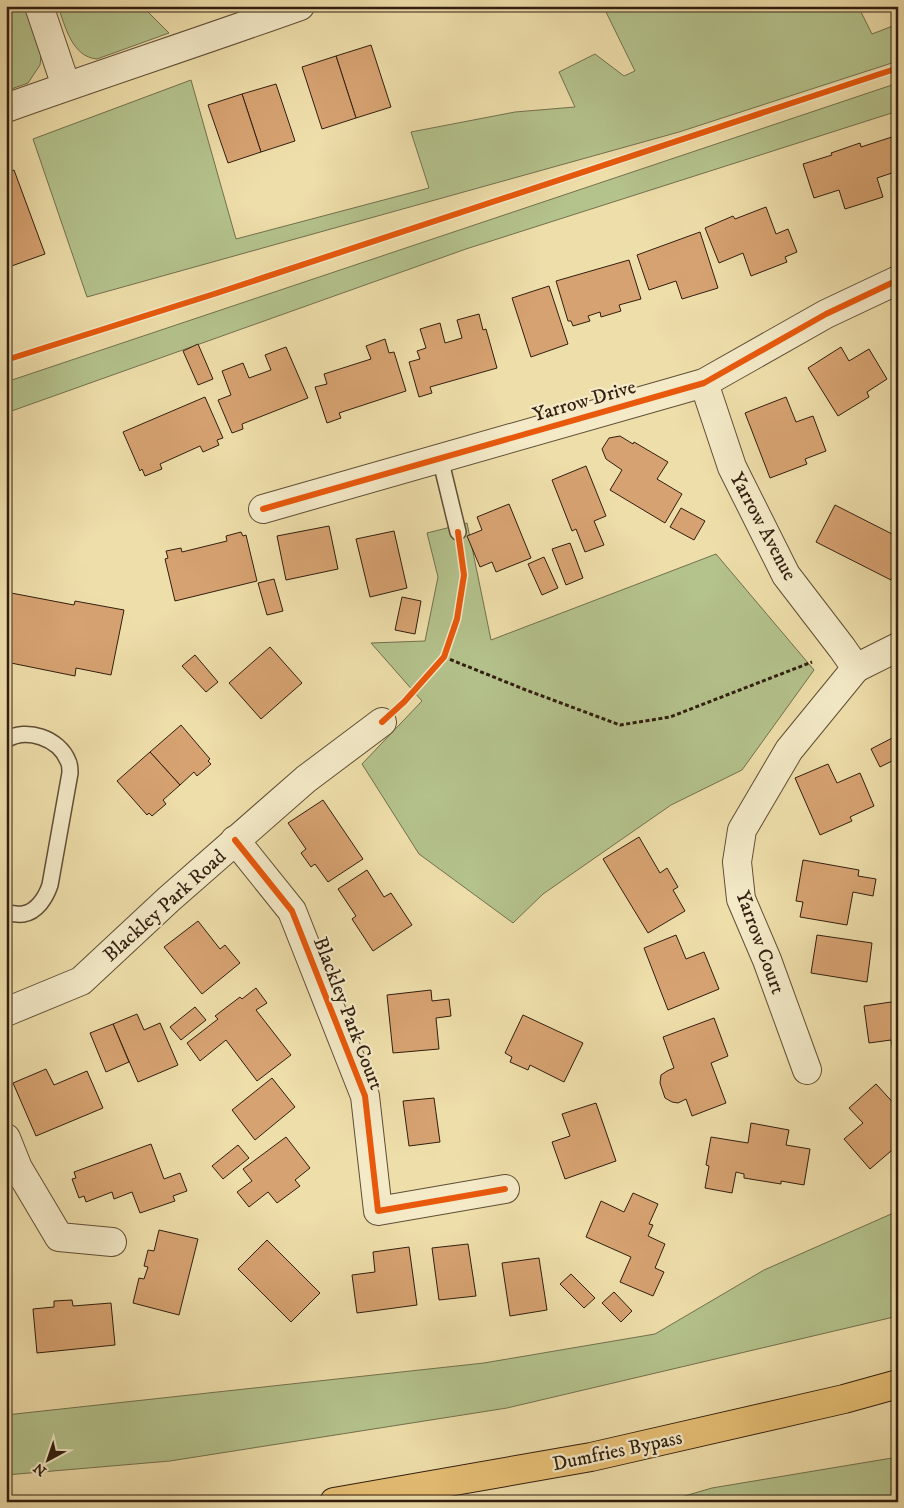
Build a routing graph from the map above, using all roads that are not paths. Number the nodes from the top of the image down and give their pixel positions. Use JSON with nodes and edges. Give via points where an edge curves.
{"nodes":[{"id":1,"x":39,"y":6,"type":"edge"},
{"id":2,"x":300,"y":6,"type":"edge"},
{"id":3,"x":66,"y":86,"type":"junction"},
{"id":4,"x":6,"y":108,"type":"edge"},
{"id":5,"x":898,"y":280,"type":"edge"},
{"id":6,"x":704,"y":383,"type":"junction"},
{"id":7,"x":440,"y":458,"type":"junction"},
{"id":8,"x":263,"y":509,"type":"dead end"},
{"id":9,"x":458,"y":532,"type":"dead end"},
{"id":10,"x":898,"y":647,"type":"edge"},
{"id":11,"x":849,"y":658,"type":"junction"},
{"id":12,"x":382,"y":722,"type":"dead end"},
{"id":13,"x":6,"y":740,"type":"edge"},
{"id":14,"x":235,"y":840,"type":"junction"},
{"id":15,"x":6,"y":913,"type":"edge"},
{"id":16,"x":6,"y":1012,"type":"edge"},
{"id":17,"x":807,"y":1070,"type":"dead end"},
{"id":18,"x":6,"y":1138,"type":"edge"},
{"id":19,"x":505,"y":1189,"type":"dead end"},
{"id":20,"x":112,"y":1242,"type":"dead end"},
{"id":21,"x":898,"y":1384,"type":"edge"},
{"id":22,"x":334,"y":1502,"type":"edge"}],
"edges":[{"from":1,"to":3,"type":"street"},
{"from":2,"to":3,"type":"street"},
{"from":3,"to":4,"type":"street"},
{"from":5,"to":6,"type":"street","name":"Yarrow Drive","via":[[826,314]]},
{"from":6,"to":7,"type":"street","name":"Yarrow Drive"},
{"from":6,"to":11,"type":"street","name":"Yarrow Avenue","via":[[732,467],[786,575]]},
{"from":7,"to":8,"type":"street","name":"Yarrow Drive"},
{"from":7,"to":9,"type":"lane"},
{"from":10,"to":11,"type":"street"},
{"from":11,"to":17,"type":"street","name":"Yarrow Court","via":[[742,830],[737,862],[741,899]]},
{"from":12,"to":14,"type":"street","name":"Blackley Park Road","via":[[306,779]]},
{"from":13,"to":15,"type":"lane","via":[[27,734],[48,739],[64,752],[70,772],[47,894],[27,913]]},
{"from":14,"to":16,"type":"street","name":"Blackley Park Road","via":[[81,981]]},
{"from":14,"to":19,"type":"street","name":"Blackley Park Court","via":[[292,911],[365,1096],[378,1210]]},
{"from":18,"to":20,"type":"street","via":[[18,1168],[59,1236]]},
{"from":21,"to":22,"type":"highway","name":"Dumfries Bypass","via":[[591,1457]]}]}
